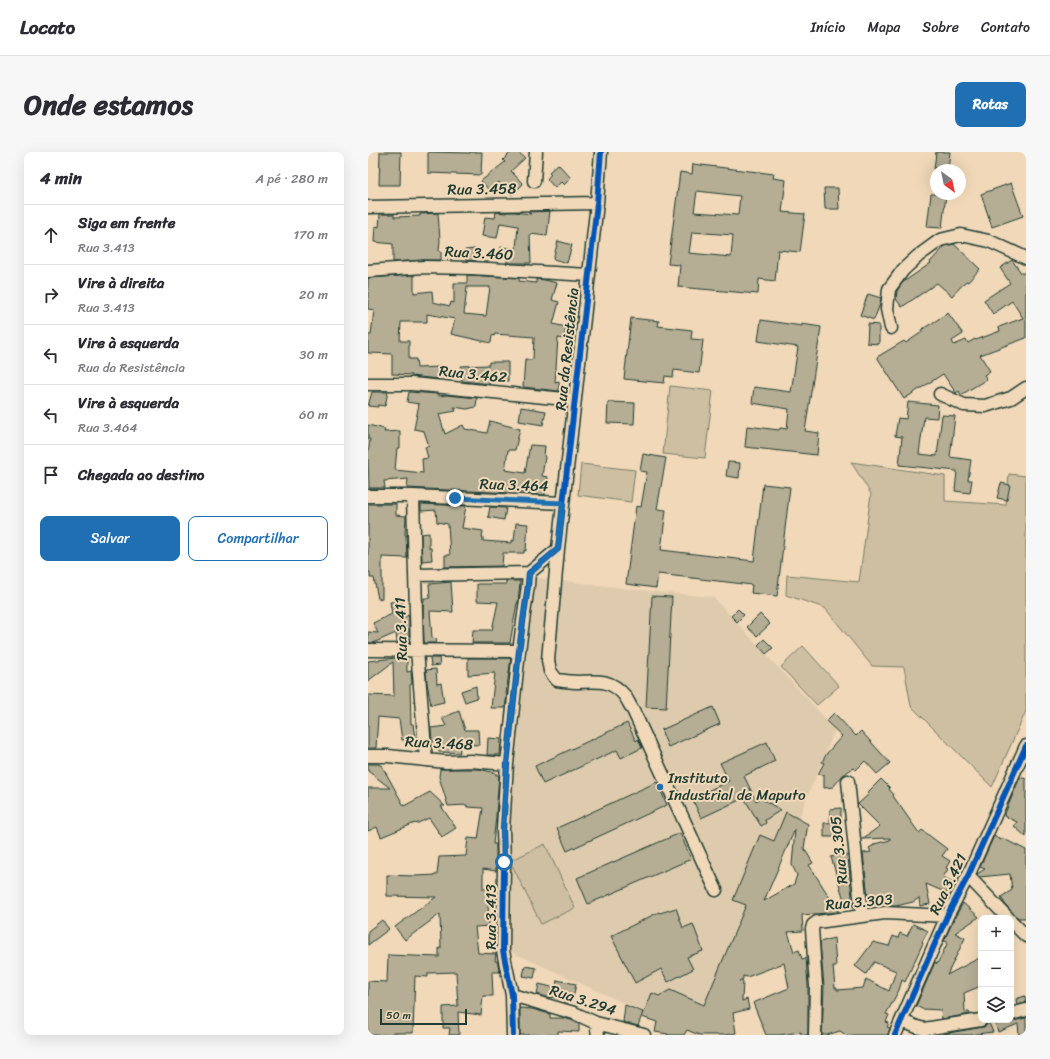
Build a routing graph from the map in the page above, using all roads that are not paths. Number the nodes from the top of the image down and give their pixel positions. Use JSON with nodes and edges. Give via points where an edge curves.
{"nodes":[{"id":1,"x":536,"y":152,"type":"edge"},
{"id":2,"x":601,"y":152,"type":"edge"},
{"id":3,"x":534,"y":181,"type":"dead end"},
{"id":4,"x":597,"y":203,"type":"junction"},
{"id":5,"x":368,"y":207,"type":"edge"},
{"id":6,"x":1026,"y":258,"type":"edge"},
{"id":7,"x":368,"y":271,"type":"edge"},
{"id":8,"x":589,"y":275,"type":"junction"},
{"id":9,"x":891,"y":328,"type":"dead end"},
{"id":10,"x":368,"y":384,"type":"edge"},
{"id":11,"x":1026,"y":388,"type":"edge"},
{"id":12,"x":940,"y":394,"type":"dead end"},
{"id":13,"x":575,"y":400,"type":"junction"},
{"id":14,"x":368,"y":496,"type":"edge"},
{"id":15,"x":413,"y":496,"type":"junction"},
{"id":16,"x":563,"y":503,"type":"junction"},
{"id":17,"x":558,"y":549,"type":"junction"},
{"id":18,"x":529,"y":574,"type":"junction"},
{"id":19,"x":416,"y":575,"type":"junction"},
{"id":20,"x":368,"y":650,"type":"edge"},
{"id":21,"x":418,"y":650,"type":"junction"},
{"id":22,"x":519,"y":651,"type":"junction"},
{"id":23,"x":1025,"y":750,"type":"edge"},
{"id":24,"x":368,"y":756,"type":"edge"},
{"id":25,"x":426,"y":760,"type":"junction"},
{"id":26,"x":507,"y":764,"type":"junction"},
{"id":27,"x":848,"y":781,"type":"dead end"},
{"id":28,"x":968,"y":876,"type":"junction"},
{"id":29,"x":716,"y":890,"type":"dead end"},
{"id":30,"x":1005,"y":915,"type":"edge"},
{"id":31,"x":862,"y":916,"type":"junction"},
{"id":32,"x":947,"y":916,"type":"junction"},
{"id":33,"x":1014,"y":924,"type":"edge"},
{"id":34,"x":1026,"y":936,"type":"edge"},
{"id":35,"x":512,"y":995,"type":"junction"},
{"id":36,"x":1026,"y":1010,"type":"edge"},
{"id":37,"x":1014,"y":1013,"type":"edge"},
{"id":38,"x":978,"y":1020,"type":"edge"},
{"id":39,"x":902,"y":1021,"type":"junction"},
{"id":40,"x":596,"y":1022,"type":"junction"},
{"id":41,"x":513,"y":1035,"type":"edge"},
{"id":42,"x":598,"y":1035,"type":"edge"},
{"id":43,"x":644,"y":1035,"type":"edge"},
{"id":44,"x":815,"y":1035,"type":"edge"},
{"id":45,"x":895,"y":1035,"type":"edge"}],
"edges":[{"from":1,"to":3,"type":"street"},
{"from":2,"to":4,"type":"street","name":"Rua da Resistência"},
{"from":4,"to":5,"type":"street","name":"Rua 3.458"},
{"from":4,"to":8,"type":"street","name":"Rua da Resistência"},
{"from":6,"to":9,"type":"street","via":[[989,241],[961,235],[940,240],[903,270],[889,289],[887,309]]},
{"from":7,"to":8,"type":"street","name":"Rua 3.460","via":[[424,267]]},
{"from":8,"to":13,"type":"street","name":"Rua da Resistência"},
{"from":10,"to":13,"type":"street","name":"Rua 3.462","via":[[412,384]]},
{"from":11,"to":12,"type":"street","via":[[1011,398],[985,406],[964,405]]},
{"from":13,"to":16,"type":"street","name":"Rua da Resistência"},
{"from":14,"to":15,"type":"street","name":"Rua 3.464"},
{"from":15,"to":16,"type":"street","name":"Rua 3.464"},
{"from":15,"to":19,"type":"street","name":"Rua 3.411"},
{"from":16,"to":17,"type":"street","name":"Rua da Resistência"},
{"from":17,"to":18,"type":"street"},
{"from":17,"to":29,"type":"street","name":"Rua da Resistência","via":[[548,660],[550,671],[557,680],[604,681],[624,696],[634,712]]},
{"from":18,"to":19,"type":"street"},
{"from":18,"to":22,"type":"street","name":"Rua 3.413"},
{"from":19,"to":21,"type":"street","name":"Rua 3.411"},
{"from":20,"to":21,"type":"street"},
{"from":21,"to":22,"type":"street"},
{"from":21,"to":25,"type":"street","name":"Rua 3.411"},
{"from":22,"to":26,"type":"street","name":"Rua 3.413"},
{"from":23,"to":28,"type":"street","name":"Rua 3.421"},
{"from":24,"to":25,"type":"street","name":"Rua 3.468"},
{"from":25,"to":26,"type":"street","name":"Rua 3.468"},
{"from":26,"to":35,"type":"street","name":"Rua 3.413","via":[[503,829],[503,951]]},
{"from":27,"to":31,"type":"street","name":"Rua 3.305"},
{"from":28,"to":30,"type":"street"},
{"from":28,"to":32,"type":"street","name":"Rua 3.421"},
{"from":31,"to":32,"type":"street","name":"Rua 3.303","via":[[885,913]]},
{"from":31,"to":44,"type":"street","name":"Rua 3.303","via":[[817,922],[813,925]]},
{"from":32,"to":39,"type":"street","name":"Rua 3.421"},
{"from":33,"to":34,"type":"street"},
{"from":35,"to":40,"type":"street","name":"Rua 3.294"},
{"from":35,"to":41,"type":"street","name":"Rua 3.413"},
{"from":36,"to":37,"type":"street"},
{"from":38,"to":39,"type":"street","via":[[924,1029]]},
{"from":39,"to":45,"type":"street","name":"Rua 3.421"},
{"from":40,"to":42,"type":"street"},
{"from":40,"to":43,"type":"street","name":"Rua 3.294"}]}
